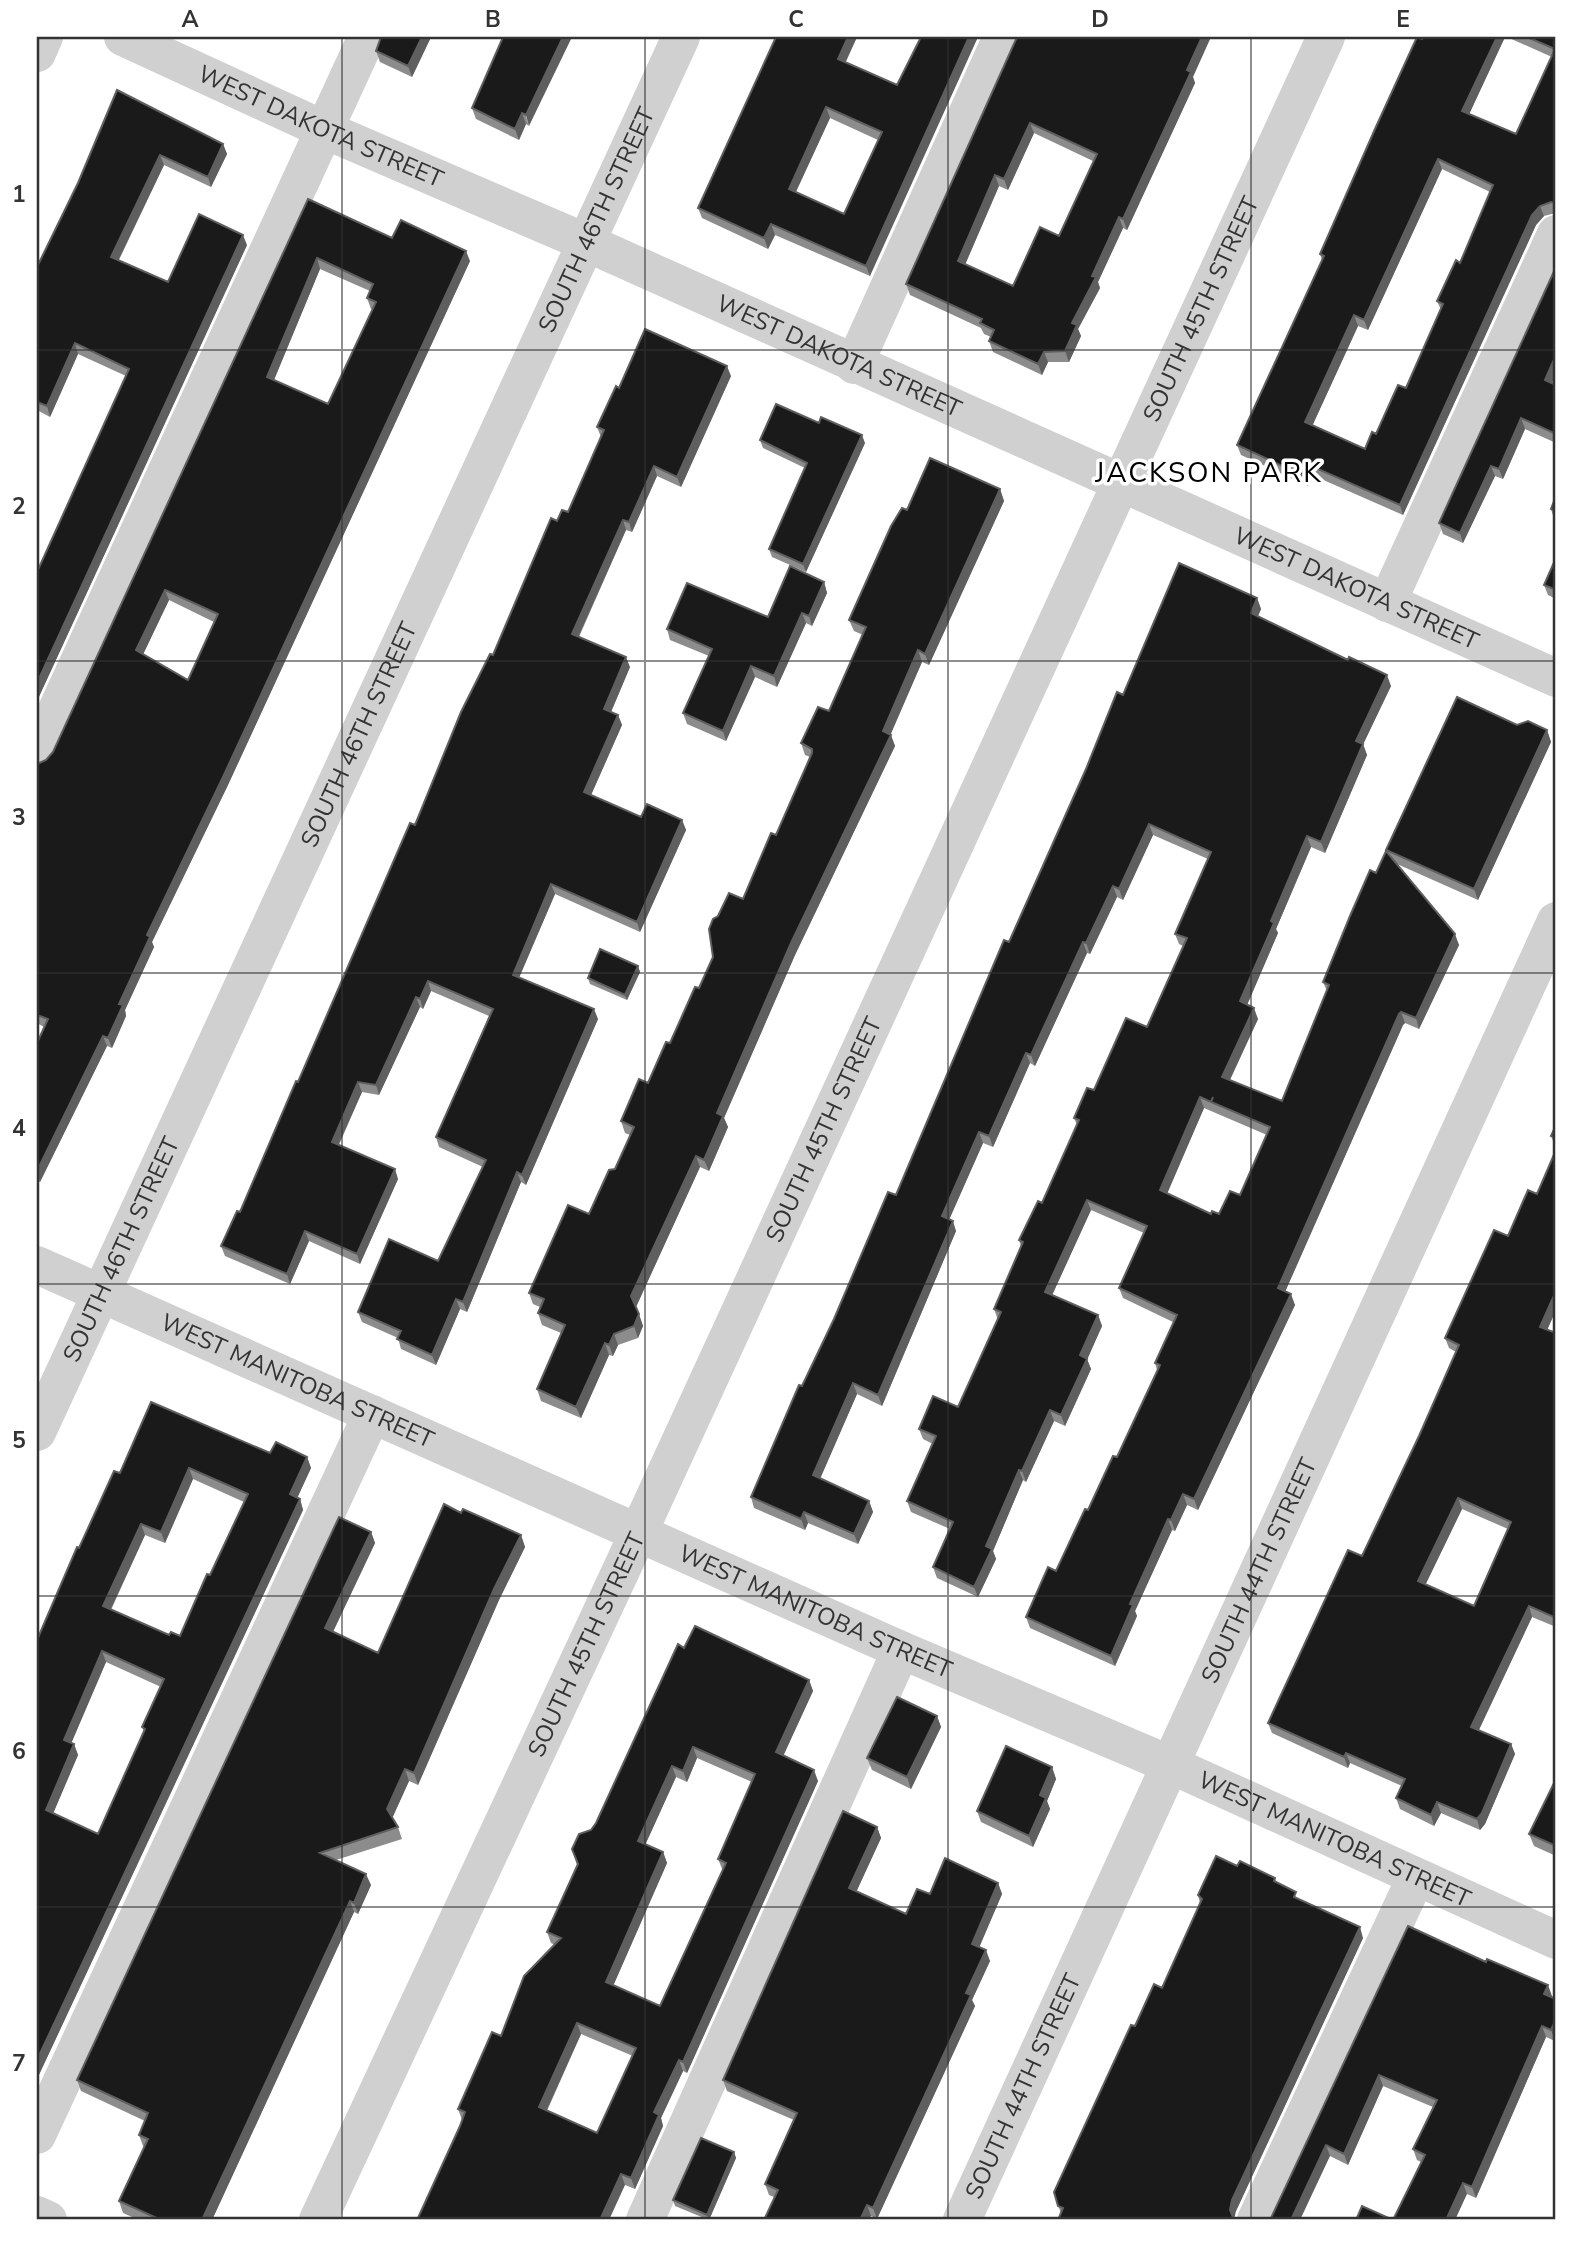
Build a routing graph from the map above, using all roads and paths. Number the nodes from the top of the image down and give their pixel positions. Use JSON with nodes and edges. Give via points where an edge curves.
{"nodes":[{"id":1,"x":44,"y":37,"type":"edge"},
{"id":2,"x":123,"y":37,"type":"edge"},
{"id":3,"x":367,"y":37,"type":"edge"},
{"id":4,"x":681,"y":37,"type":"edge"},
{"id":5,"x":1002,"y":37,"type":"edge"},
{"id":6,"x":1326,"y":37,"type":"edge"},
{"id":7,"x":37,"y":53,"type":"edge"},
{"id":8,"x":325,"y":130,"type":"junction"},
{"id":9,"x":1556,"y":234,"type":"edge"},
{"id":10,"x":585,"y":242,"type":"junction"},
{"id":11,"x":854,"y":365,"type":"junction"},
{"id":12,"x":1121,"y":483,"type":"junction"},
{"id":13,"x":1387,"y":603,"type":"junction"},
{"id":14,"x":1556,"y":678,"type":"edge"},
{"id":15,"x":37,"y":753,"type":"edge"},
{"id":16,"x":1556,"y":921,"type":"edge"},
{"id":17,"x":37,"y":1265,"type":"edge"},
{"id":18,"x":102,"y":1294,"type":"junction"},
{"id":19,"x":372,"y":1414,"type":"junction"},
{"id":20,"x":37,"y":1432,"type":"edge"},
{"id":21,"x":639,"y":1533,"type":"junction"},
{"id":22,"x":901,"y":1650,"type":"junction"},
{"id":23,"x":1171,"y":1765,"type":"junction"},
{"id":24,"x":1416,"y":1877,"type":"junction"},
{"id":25,"x":1556,"y":1940,"type":"edge"},
{"id":26,"x":37,"y":2135,"type":"edge"},
{"id":27,"x":37,"y":2215,"type":"edge"},
{"id":28,"x":48,"y":2220,"type":"edge"},
{"id":29,"x":318,"y":2220,"type":"edge"},
{"id":30,"x":645,"y":2220,"type":"edge"},
{"id":31,"x":962,"y":2220,"type":"edge"},
{"id":32,"x":1256,"y":2220,"type":"edge"}],
"edges":[{"from":1,"to":7,"type":"street"},
{"from":2,"to":8,"type":"street","name":"WEST DAKOTA STREET"},
{"from":3,"to":8,"type":"street"},
{"from":4,"to":10,"type":"street","name":"SOUTH 46TH STREET"},
{"from":5,"to":11,"type":"street"},
{"from":6,"to":12,"type":"street","name":"SOUTH 45TH STREET"},
{"from":8,"to":10,"type":"street","name":"WEST DAKOTA STREET"},
{"from":8,"to":15,"type":"street"},
{"from":9,"to":13,"type":"street"},
{"from":10,"to":11,"type":"street","name":"WEST DAKOTA STREET"},
{"from":10,"to":18,"type":"street","name":"SOUTH 46TH STREET"},
{"from":11,"to":12,"type":"street","name":"WEST DAKOTA STREET"},
{"from":12,"to":13,"type":"street","name":"WEST DAKOTA STREET"},
{"from":12,"to":21,"type":"street","name":"SOUTH 45TH STREET"},
{"from":13,"to":14,"type":"street","name":"WEST DAKOTA STREET"},
{"from":16,"to":23,"type":"street","name":"SOUTH 44TH STREET"},
{"from":17,"to":18,"type":"street","name":"WEST MANITOBA STREET"},
{"from":18,"to":19,"type":"street","name":"WEST MANITOBA STREET"},
{"from":18,"to":20,"type":"street","name":"SOUTH 46TH STREET"},
{"from":19,"to":21,"type":"street","name":"WEST MANITOBA STREET"},
{"from":19,"to":26,"type":"street"},
{"from":21,"to":22,"type":"street","name":"WEST MANITOBA STREET"},
{"from":21,"to":29,"type":"street","name":"SOUTH 45TH STREET"},
{"from":22,"to":23,"type":"street","name":"WEST MANITOBA STREET"},
{"from":22,"to":30,"type":"street"},
{"from":23,"to":24,"type":"street","name":"WEST MANITOBA STREET"},
{"from":23,"to":31,"type":"street","name":"SOUTH 44TH STREET"},
{"from":24,"to":25,"type":"street","name":"WEST MANITOBA STREET"},
{"from":24,"to":32,"type":"street"},
{"from":27,"to":28,"type":"street"}]}
